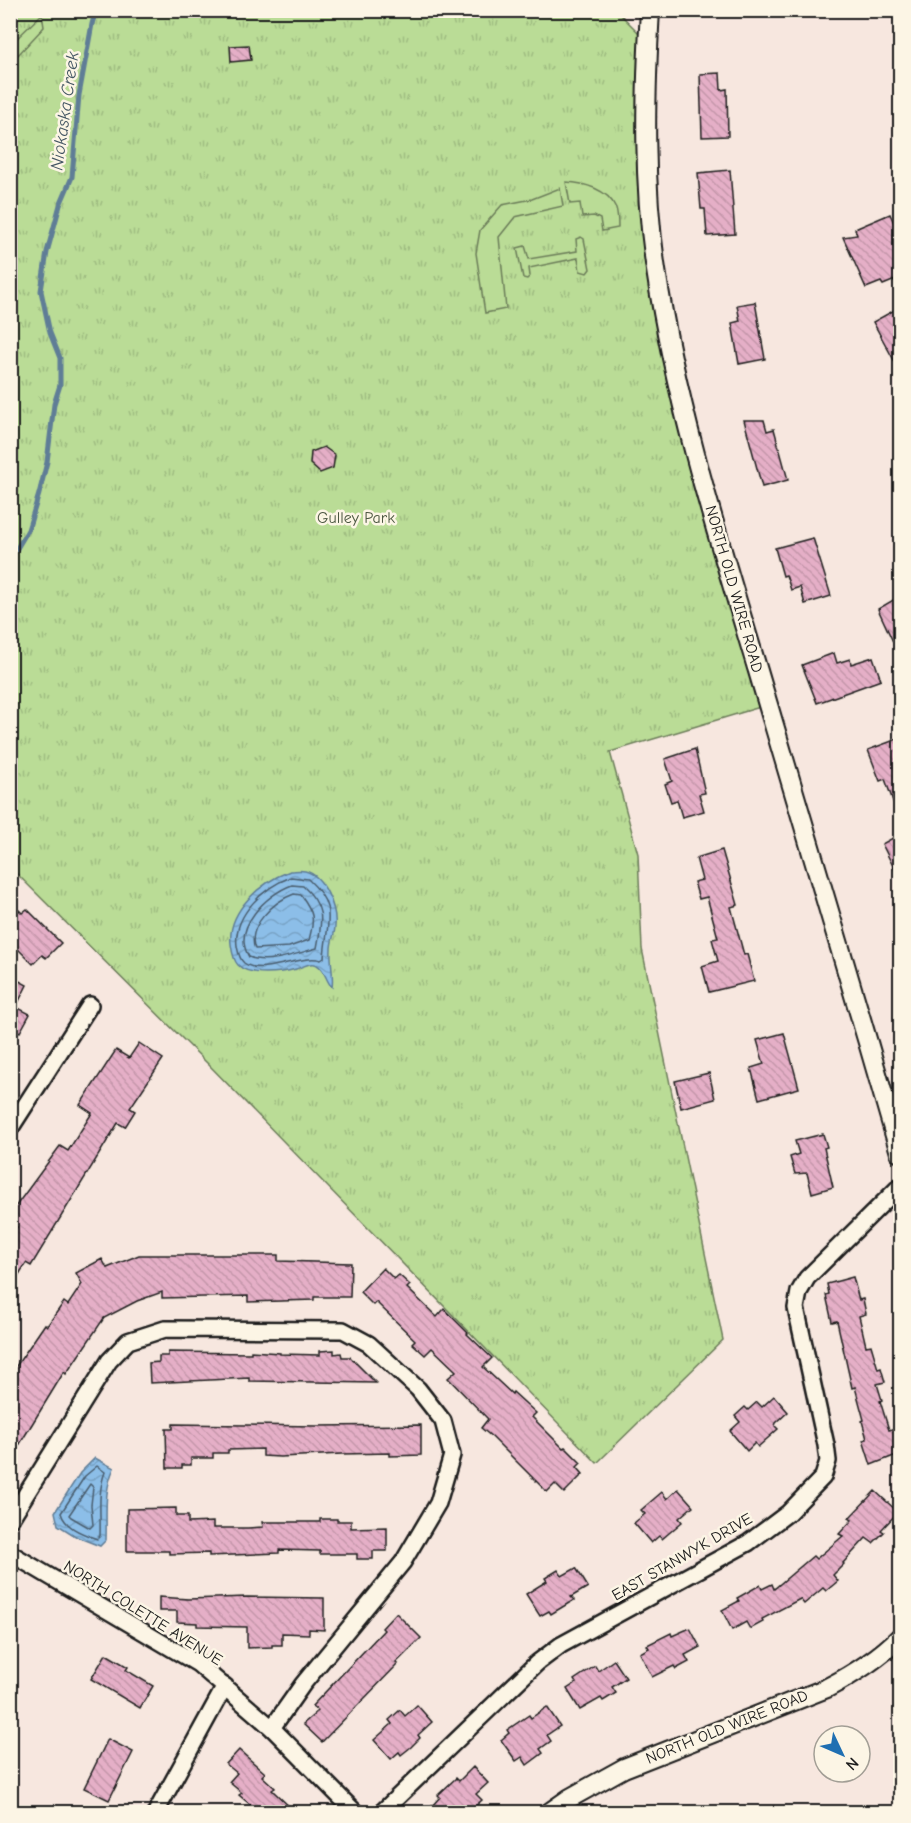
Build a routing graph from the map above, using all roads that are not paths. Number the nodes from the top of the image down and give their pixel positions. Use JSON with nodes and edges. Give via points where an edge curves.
{"nodes":[{"id":1,"x":650,"y":10,"type":"edge"},
{"id":2,"x":90,"y":1005,"type":"dead end"},
{"id":3,"x":10,"y":1129,"type":"edge"},
{"id":4,"x":900,"y":1153,"type":"edge"},
{"id":5,"x":900,"y":1186,"type":"edge"},
{"id":6,"x":10,"y":1520,"type":"edge"},
{"id":7,"x":10,"y":1553,"type":"edge"},
{"id":8,"x":900,"y":1637,"type":"edge"},
{"id":9,"x":225,"y":1686,"type":"junction"},
{"id":10,"x":272,"y":1728,"type":"junction"},
{"id":11,"x":156,"y":1812,"type":"edge"},
{"id":12,"x":355,"y":1812,"type":"edge"},
{"id":13,"x":382,"y":1812,"type":"edge"},
{"id":14,"x":550,"y":1812,"type":"edge"}],
"edges":[{"from":1,"to":4,"type":"street","name":"NORTH OLD WIRE ROAD","via":[[646,139],[656,268],[664,316],[692,442]]},
{"from":2,"to":3,"type":"street"},
{"from":5,"to":13,"type":"street","name":"EAST STANWYK DRIVE","via":[[807,1278],[799,1292],[796,1308],[826,1445],[828,1461],[823,1477],[788,1513],[748,1543],[561,1645]]},
{"from":6,"to":10,"type":"street","via":[[109,1361],[128,1341],[165,1329],[343,1330],[369,1344],[418,1389],[443,1421],[452,1455],[438,1503],[403,1562]]},
{"from":7,"to":9,"type":"street","name":"NORTH COLETTE AVENUE","via":[[198,1664]]},
{"from":8,"to":14,"type":"street","name":"NORTH OLD WIRE ROAD","via":[[875,1659],[835,1684],[624,1768]]},
{"from":9,"to":10,"type":"street","name":"NORTH COLETTE AVENUE"},
{"from":9,"to":11,"type":"street"},
{"from":10,"to":12,"type":"street","name":"NORTH COLETTE AVENUE"}]}
